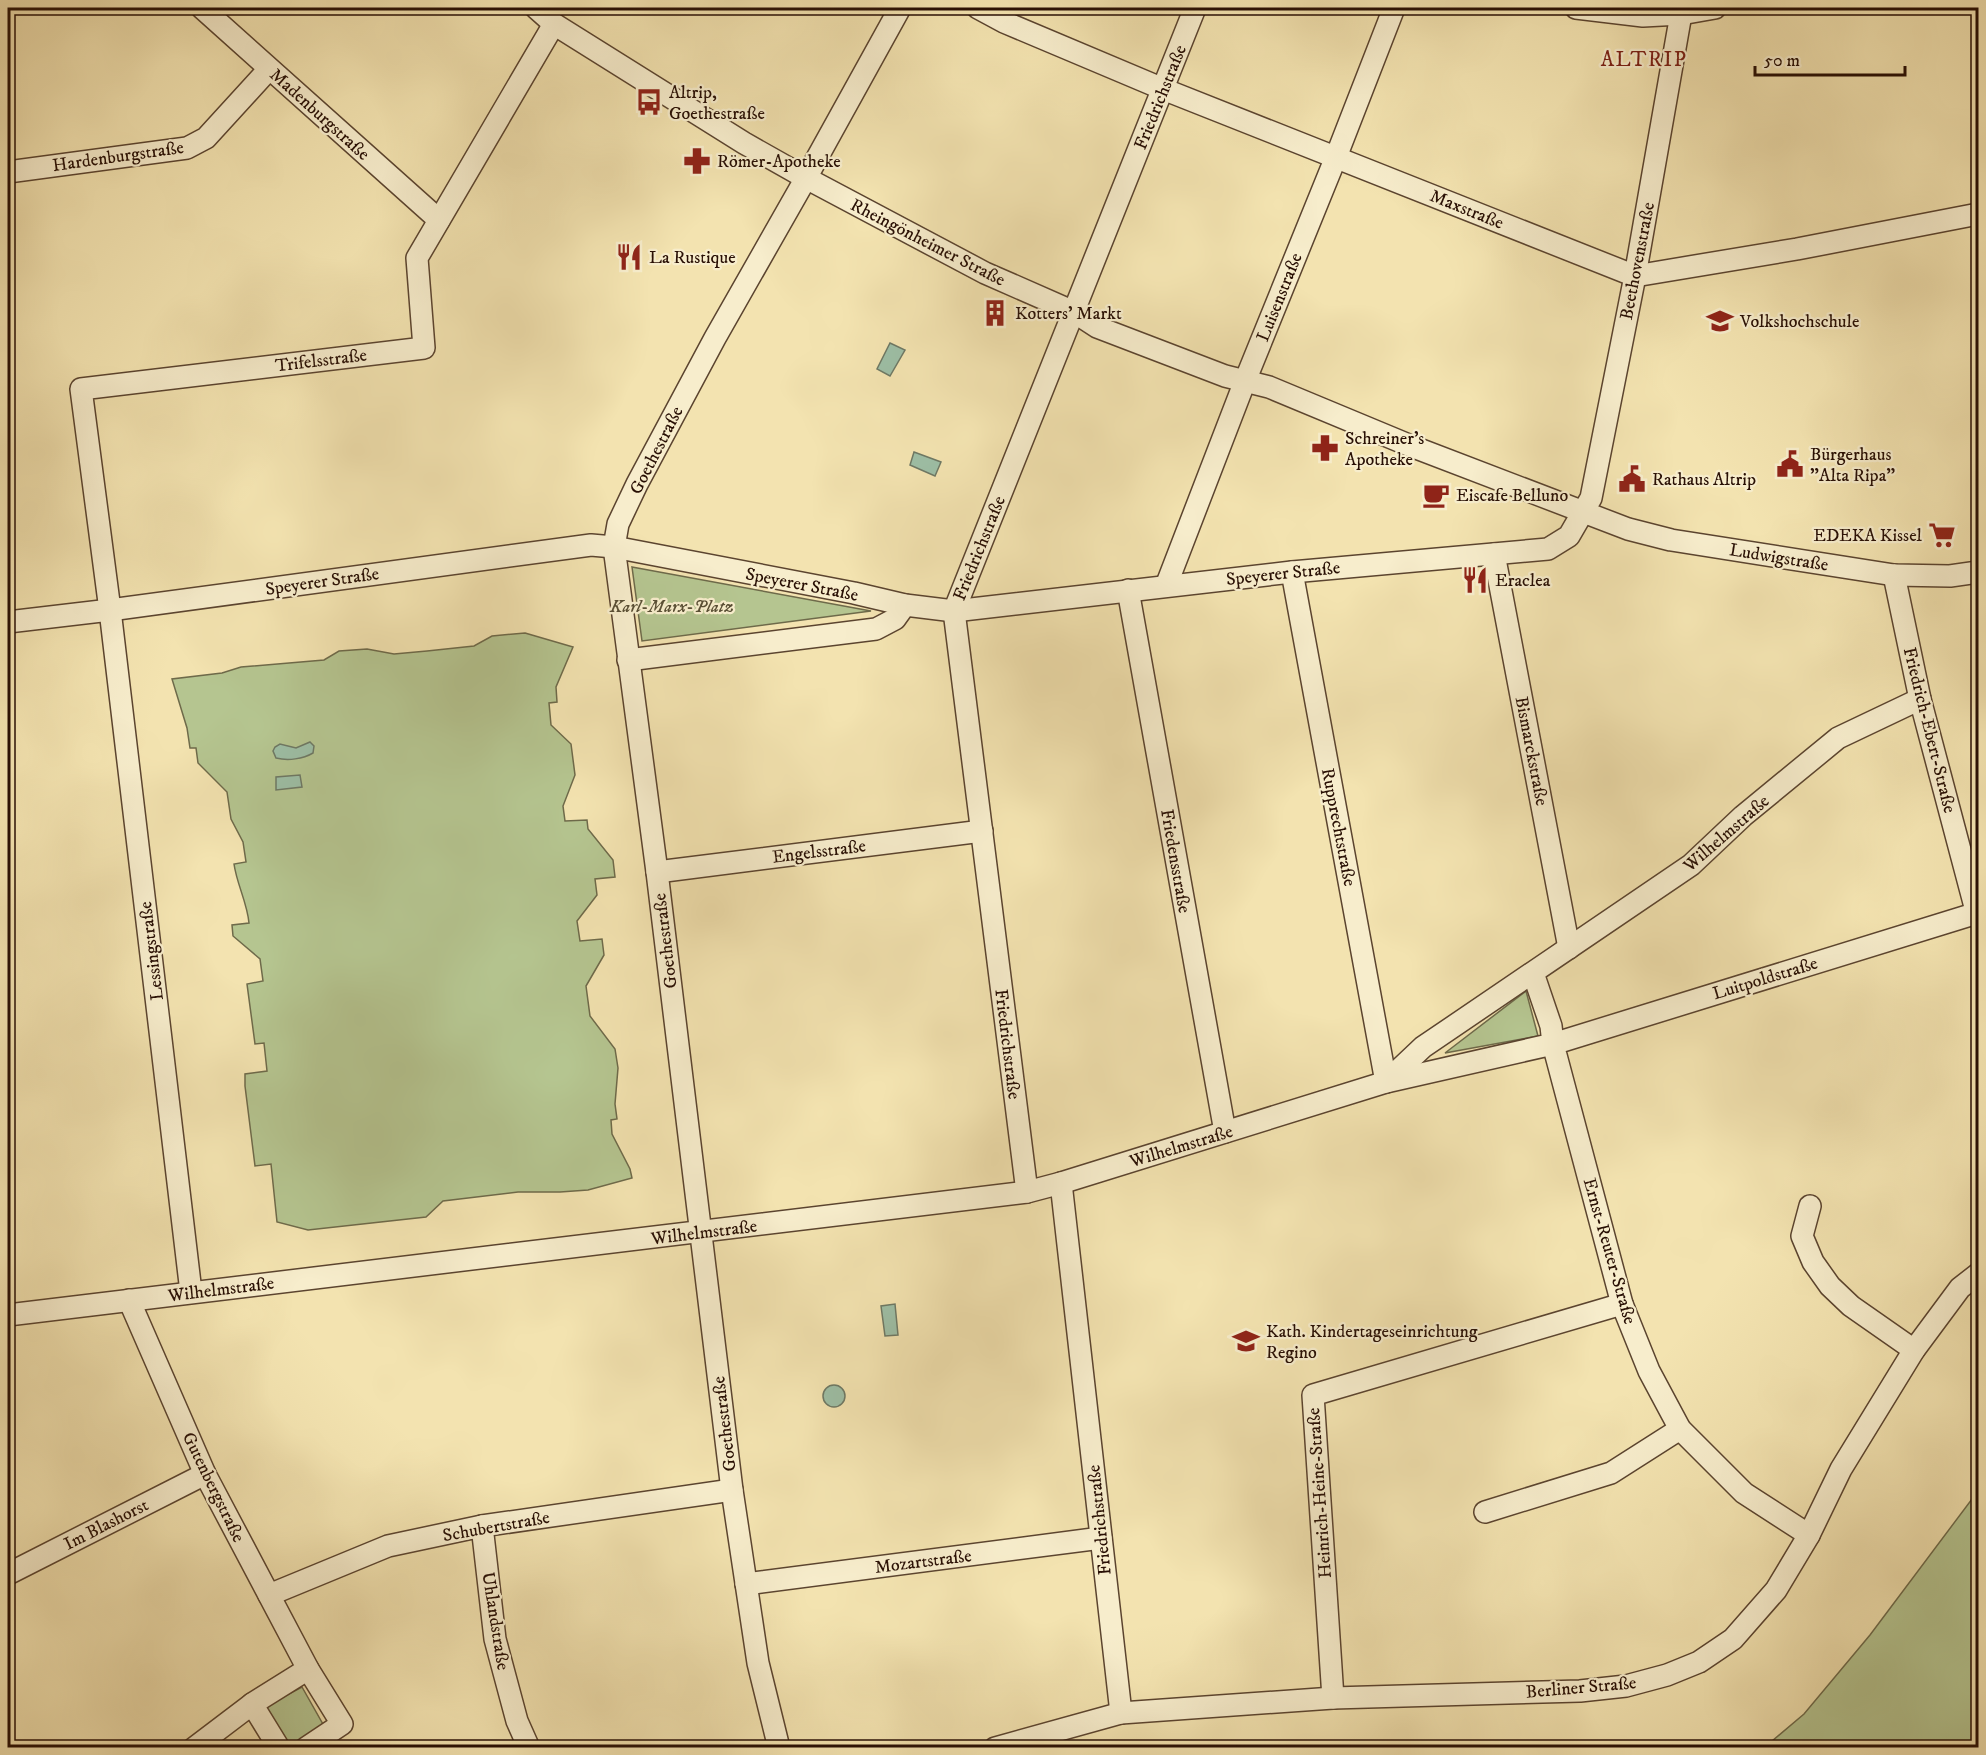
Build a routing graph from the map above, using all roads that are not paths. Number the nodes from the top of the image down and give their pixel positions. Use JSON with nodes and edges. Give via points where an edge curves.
{"nodes":[{"id":1,"x":202,"y":8,"type":"edge"},
{"id":2,"x":536,"y":8,"type":"edge"},
{"id":3,"x":900,"y":8,"type":"edge"},
{"id":4,"x":978,"y":8,"type":"edge"},
{"id":5,"x":1196,"y":8,"type":"edge"},
{"id":6,"x":1394,"y":8,"type":"edge"},
{"id":7,"x":1576,"y":8,"type":"edge"},
{"id":8,"x":1715,"y":8,"type":"edge"},
{"id":9,"x":1680,"y":11,"type":"edge"},
{"id":10,"x":554,"y":24,"type":"junction"},
{"id":11,"x":269,"y":69,"type":"junction"},
{"id":12,"x":1162,"y":88,"type":"junction"},
{"id":13,"x":1336,"y":157,"type":"junction"},
{"id":14,"x":8,"y":172,"type":"edge"},
{"id":15,"x":806,"y":178,"type":"junction"},
{"id":16,"x":1978,"y":214,"type":"edge"},
{"id":17,"x":439,"y":220,"type":"junction"},
{"id":18,"x":1635,"y":276,"type":"junction"},
{"id":19,"x":1074,"y":312,"type":"junction"},
{"id":20,"x":1245,"y":381,"type":"junction"},
{"id":21,"x":1583,"y":513,"type":"junction"},
{"id":22,"x":614,"y":548,"type":"junction"},
{"id":23,"x":1494,"y":554,"type":"junction"},
{"id":24,"x":1292,"y":572,"type":"junction"},
{"id":25,"x":1978,"y":572,"type":"edge"},
{"id":26,"x":1894,"y":575,"type":"junction"},
{"id":27,"x":1166,"y":586,"type":"junction"},
{"id":28,"x":1128,"y":590,"type":"junction"},
{"id":29,"x":905,"y":605,"type":"junction"},
{"id":30,"x":110,"y":610,"type":"junction"},
{"id":31,"x":954,"y":611,"type":"junction"},
{"id":32,"x":8,"y":622,"type":"edge"},
{"id":33,"x":628,"y":660,"type":"junction"},
{"id":34,"x":1920,"y":699,"type":"junction"},
{"id":35,"x":982,"y":831,"type":"junction"},
{"id":36,"x":657,"y":872,"type":"junction"},
{"id":37,"x":1978,"y":916,"type":"edge"},
{"id":38,"x":1569,"y":948,"type":"junction"},
{"id":39,"x":1533,"y":973,"type":"junction"},
{"id":40,"x":1553,"y":1044,"type":"junction"},
{"id":41,"x":1386,"y":1082,"type":"junction"},
{"id":42,"x":1225,"y":1132,"type":"junction"},
{"id":43,"x":1061,"y":1183,"type":"junction"},
{"id":44,"x":1027,"y":1192,"type":"junction"},
{"id":45,"x":1810,"y":1206,"type":"dead end"},
{"id":46,"x":701,"y":1233,"type":"junction"},
{"id":47,"x":1978,"y":1274,"type":"edge"},
{"id":48,"x":191,"y":1292,"type":"junction"},
{"id":49,"x":129,"y":1300,"type":"junction"},
{"id":50,"x":1622,"y":1304,"type":"junction"},
{"id":51,"x":8,"y":1315,"type":"edge"},
{"id":52,"x":1914,"y":1350,"type":"junction"},
{"id":53,"x":1680,"y":1429,"type":"junction"},
{"id":54,"x":205,"y":1474,"type":"junction"},
{"id":55,"x":732,"y":1490,"type":"junction"},
{"id":56,"x":1485,"y":1512,"type":"dead end"},
{"id":57,"x":482,"y":1527,"type":"junction"},
{"id":58,"x":1809,"y":1535,"type":"junction"},
{"id":59,"x":1101,"y":1538,"type":"junction"},
{"id":60,"x":8,"y":1574,"type":"edge"},
{"id":61,"x":746,"y":1584,"type":"junction"},
{"id":62,"x":269,"y":1595,"type":"junction"},
{"id":63,"x":308,"y":1669,"type":"junction"},
{"id":64,"x":1333,"y":1698,"type":"junction"},
{"id":65,"x":252,"y":1704,"type":"junction"},
{"id":66,"x":1121,"y":1713,"type":"junction"},
{"id":67,"x":194,"y":1748,"type":"edge"},
{"id":68,"x":279,"y":1748,"type":"edge"},
{"id":69,"x":306,"y":1748,"type":"edge"},
{"id":70,"x":529,"y":1748,"type":"edge"},
{"id":71,"x":779,"y":1748,"type":"edge"},
{"id":72,"x":995,"y":1748,"type":"edge"}],
"edges":[{"from":1,"to":11,"type":"street","name":"Madenburgstraße"},
{"from":2,"to":10,"type":"street","name":"Rheingönheimer Straße"},
{"from":3,"to":15,"type":"street","name":"Goethestraße"},
{"from":4,"to":12,"type":"street","name":"Maxstraße"},
{"from":5,"to":12,"type":"street","name":"Friedrichstraße"},
{"from":6,"to":13,"type":"street","name":"Luisenstraße"},
{"from":7,"to":9,"type":"street","via":[[1643,16]]},
{"from":8,"to":9,"type":"street"},
{"from":9,"to":18,"type":"street","name":"Beethovenstraße"},
{"from":10,"to":15,"type":"street","name":"Rheingönheimer Straße"},
{"from":10,"to":17,"type":"street","name":"Trifelsstraße"},
{"from":11,"to":14,"type":"street","name":"Hardenburgstraße","via":[[206,138],[187,148]]},
{"from":11,"to":17,"type":"street","name":"Madenburgstraße"},
{"from":12,"to":13,"type":"street","name":"Maxstraße"},
{"from":12,"to":19,"type":"street","name":"Friedrichstraße"},
{"from":13,"to":18,"type":"street","name":"Maxstraße"},
{"from":13,"to":20,"type":"street","name":"Luisenstraße"},
{"from":15,"to":19,"type":"street","name":"Rheingönheimer Straße","via":[[985,273]]},
{"from":15,"to":22,"type":"street","name":"Goethestraße","via":[[637,484],[618,524]]},
{"from":16,"to":18,"type":"street"},
{"from":17,"to":30,"type":"street","name":"Trifelsstraße","via":[[417,258],[424,348],[81,389]]},
{"from":18,"to":21,"type":"street","name":"Beethovenstraße","via":[[1591,498]]},
{"from":19,"to":20,"type":"street","name":"Rheingönheimer Straße","via":[[1097,327]]},
{"from":19,"to":31,"type":"street","name":"Friedrichstraße"},
{"from":20,"to":21,"type":"street","name":"Rheingönheimer Straße","via":[[1269,387]]},
{"from":20,"to":27,"type":"street","name":"Luisenstraße"},
{"from":21,"to":23,"type":"street","name":"Speyerer Straße","via":[[1569,536],[1548,549]]},
{"from":21,"to":26,"type":"street","name":"Ludwigstraße","via":[[1671,540]]},
{"from":22,"to":29,"type":"street","name":"Speyerer Straße"},
{"from":22,"to":30,"type":"street","name":"Speyerer Straße","via":[[591,545]]},
{"from":22,"to":33,"type":"street","name":"Goethestraße"},
{"from":23,"to":24,"type":"street","name":"Speyerer Straße"},
{"from":23,"to":38,"type":"street","name":"Bismarckstraße"},
{"from":24,"to":27,"type":"street","name":"Speyerer Straße"},
{"from":24,"to":41,"type":"street","name":"Rupprechtstraße"},
{"from":25,"to":26,"type":"street","name":"Ludwigstraße"},
{"from":26,"to":34,"type":"street","name":"Friedrich-Ebert-Straße"},
{"from":27,"to":28,"type":"street","name":"Speyerer Straße"},
{"from":28,"to":31,"type":"street","name":"Speyerer Straße"},
{"from":28,"to":42,"type":"street","name":"Friedensstraße"},
{"from":29,"to":31,"type":"street","name":"Speyerer Straße"},
{"from":29,"to":33,"type":"street","via":[[896,619],[876,629]]},
{"from":30,"to":32,"type":"street","name":"Speyerer Straße"},
{"from":30,"to":48,"type":"street","name":"Lessingstraße"},
{"from":31,"to":35,"type":"street","name":"Friedrichstraße"},
{"from":33,"to":36,"type":"street","name":"Goethestraße"},
{"from":34,"to":37,"type":"street","name":"Friedrich-Ebert-Straße"},
{"from":34,"to":38,"type":"street","name":"Wilhelmstraße","via":[[1838,738],[1690,865]]},
{"from":35,"to":36,"type":"street","name":"Engelsstraße"},
{"from":35,"to":44,"type":"street","name":"Friedrichstraße"},
{"from":36,"to":46,"type":"street","name":"Goethestraße"},
{"from":37,"to":40,"type":"street","name":"Luitpoldstraße"},
{"from":38,"to":39,"type":"street","name":"Wilhelmstraße"},
{"from":39,"to":40,"type":"street"},
{"from":39,"to":41,"type":"street","name":"Wilhelmstraße","via":[[1423,1047]]},
{"from":40,"to":41,"type":"street","name":"Wilhelmstraße"},
{"from":40,"to":50,"type":"street","name":"Ernst-Reuter-Straße"},
{"from":41,"to":42,"type":"street","name":"Wilhelmstraße"},
{"from":42,"to":43,"type":"street","name":"Wilhelmstraße"},
{"from":43,"to":44,"type":"street","name":"Wilhelmstraße"},
{"from":43,"to":59,"type":"street","name":"Friedrichstraße"},
{"from":44,"to":46,"type":"street","name":"Wilhelmstraße"},
{"from":45,"to":52,"type":"street","via":[[1802,1236],[1813,1262],[1830,1286],[1851,1306]]},
{"from":46,"to":48,"type":"street","name":"Wilhelmstraße"},
{"from":46,"to":55,"type":"street","name":"Goethestraße"},
{"from":47,"to":52,"type":"street","name":"Berliner Straße","via":[[1960,1288]]},
{"from":48,"to":49,"type":"street","name":"Wilhelmstraße"},
{"from":49,"to":51,"type":"street","name":"Wilhelmstraße"},
{"from":49,"to":54,"type":"street","name":"Gutenbergstraße"},
{"from":50,"to":53,"type":"street","name":"Ernst-Reuter-Straße","via":[[1649,1371]]},
{"from":50,"to":64,"type":"street","name":"Heinrich-Heine-Straße","via":[[1313,1395]]},
{"from":52,"to":58,"type":"street","name":"Berliner Straße","via":[[1841,1469]]},
{"from":53,"to":56,"type":"street","via":[[1611,1473]]},
{"from":53,"to":58,"type":"street","name":"Ernst-Reuter-Straße","via":[[1744,1493]]},
{"from":54,"to":60,"type":"street","name":"Im Blashorst"},
{"from":54,"to":62,"type":"street","name":"Gutenbergstraße"},
{"from":55,"to":57,"type":"street","name":"Schubertstraße"},
{"from":55,"to":61,"type":"street","name":"Goethestraße"},
{"from":57,"to":62,"type":"street","name":"Schubertstraße","via":[[388,1546]]},
{"from":57,"to":70,"type":"street","name":"Uhlandstraße","via":[[495,1639],[517,1721]]},
{"from":58,"to":64,"type":"street","name":"Berliner Straße","via":[[1776,1590],[1732,1639],[1699,1662],[1667,1675],[1626,1686],[1580,1691]]},
{"from":59,"to":61,"type":"street","name":"Mozartstraße"},
{"from":59,"to":66,"type":"street","name":"Friedrichstraße"},
{"from":61,"to":71,"type":"street","name":"Goethestraße","via":[[758,1663]]},
{"from":62,"to":63,"type":"street","name":"Gutenbergstraße"},
{"from":63,"to":65,"type":"street"},
{"from":63,"to":69,"type":"street","name":"Gutenbergstraße","via":[[342,1724]]},
{"from":64,"to":66,"type":"street","name":"Berliner Straße"},
{"from":65,"to":67,"type":"street"},
{"from":65,"to":68,"type":"street"},
{"from":66,"to":72,"type":"street","name":"Berliner Straße"}]}
